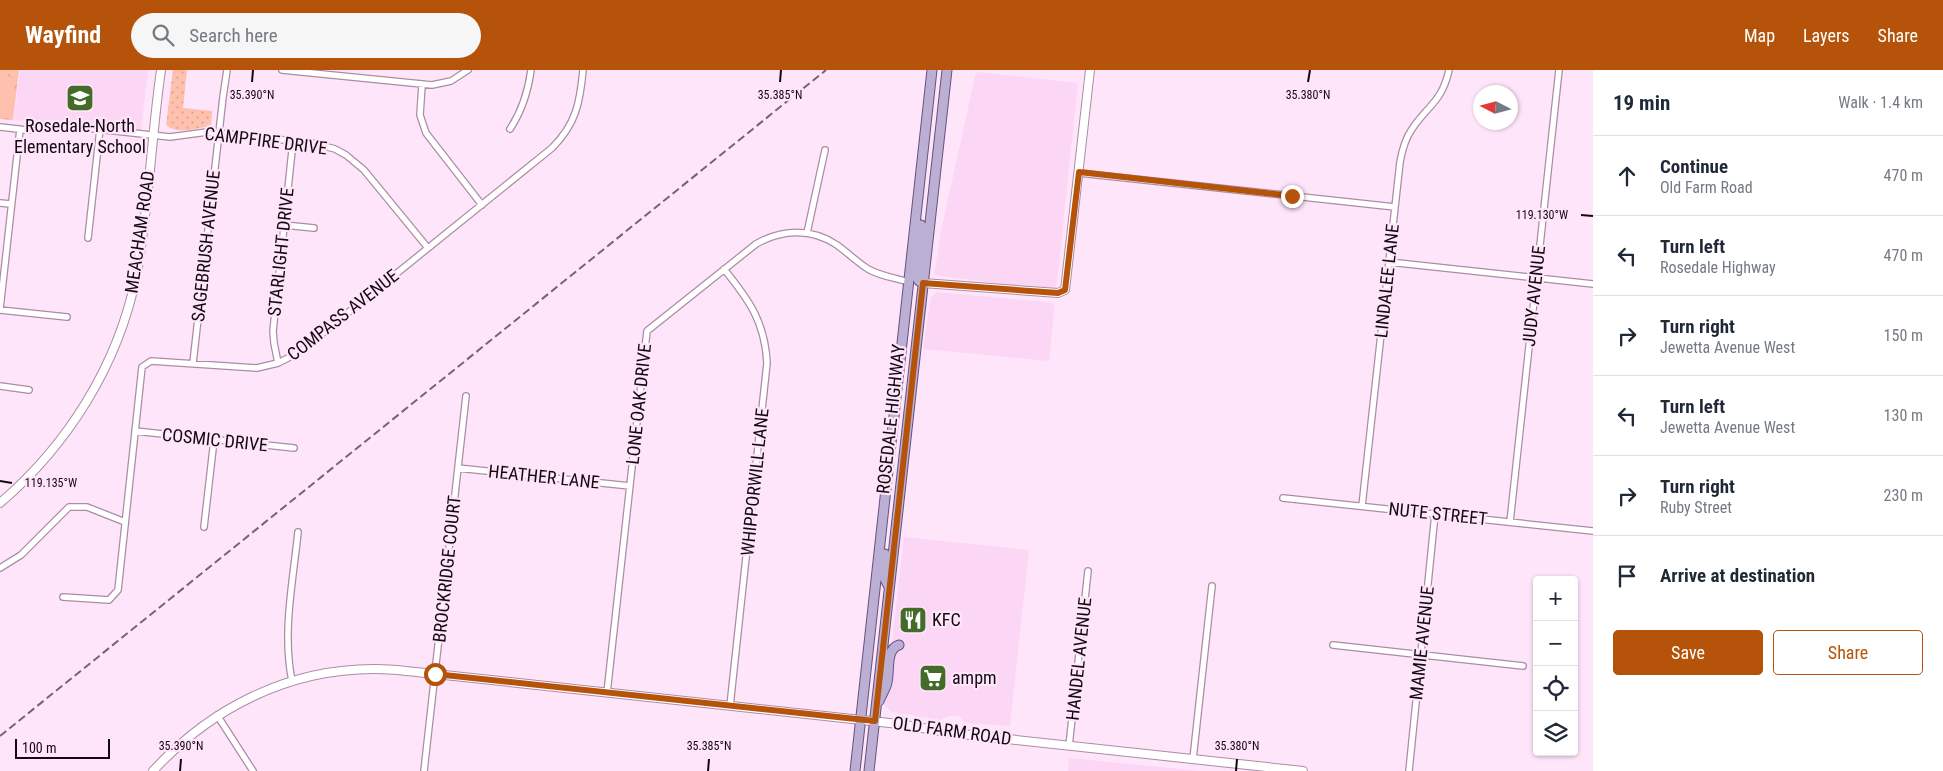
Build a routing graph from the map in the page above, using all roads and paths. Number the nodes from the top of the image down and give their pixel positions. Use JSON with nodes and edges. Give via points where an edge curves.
{"nodes":[{"id":1,"x":161,"y":70,"type":"edge"},
{"id":2,"x":227,"y":70,"type":"edge"},
{"id":3,"x":282,"y":70,"type":"edge"},
{"id":4,"x":468,"y":70,"type":"edge"},
{"id":5,"x":531,"y":70,"type":"edge"},
{"id":6,"x":584,"y":70,"type":"edge"},
{"id":7,"x":932,"y":70,"type":"edge"},
{"id":8,"x":947,"y":70,"type":"edge"},
{"id":9,"x":1090,"y":70,"type":"edge"},
{"id":10,"x":1449,"y":70,"type":"edge"},
{"id":11,"x":1559,"y":70,"type":"edge"},
{"id":12,"x":422,"y":85,"type":"junction"},
{"id":13,"x":927,"y":125,"type":"junction"},
{"id":14,"x":0,"y":127,"type":"edge"},
{"id":15,"x":100,"y":129,"type":"junction"},
{"id":16,"x":510,"y":129,"type":"dead end"},
{"id":17,"x":20,"y":130,"type":"junction"},
{"id":18,"x":219,"y":133,"type":"junction"},
{"id":19,"x":153,"y":135,"type":"junction"},
{"id":20,"x":293,"y":141,"type":"junction"},
{"id":21,"x":825,"y":150,"type":"dead end"},
{"id":22,"x":1079,"y":172,"type":"junction"},
{"id":23,"x":0,"y":203,"type":"edge"},
{"id":24,"x":11,"y":204,"type":"junction"},
{"id":25,"x":482,"y":205,"type":"junction"},
{"id":26,"x":1395,"y":207,"type":"junction"},
{"id":27,"x":284,"y":225,"type":"junction"},
{"id":28,"x":314,"y":228,"type":"dead end"},
{"id":29,"x":807,"y":233,"type":"junction"},
{"id":30,"x":88,"y":238,"type":"dead end"},
{"id":31,"x":428,"y":248,"type":"junction"},
{"id":32,"x":1389,"y":262,"type":"junction"},
{"id":33,"x":724,"y":269,"type":"junction"},
{"id":34,"x":1536,"y":278,"type":"junction"},
{"id":35,"x":909,"y":282,"type":"junction"},
{"id":36,"x":923,"y":283,"type":"junction"},
{"id":37,"x":1593,"y":284,"type":"edge"},
{"id":38,"x":0,"y":310,"type":"edge"},
{"id":39,"x":67,"y":317,"type":"dead end"},
{"id":40,"x":278,"y":363,"type":"junction"},
{"id":41,"x":193,"y":364,"type":"junction"},
{"id":42,"x":912,"y":379,"type":"junction"},
{"id":43,"x":0,"y":386,"type":"edge"},
{"id":44,"x":28,"y":390,"type":"dead end"},
{"id":45,"x":466,"y":396,"type":"dead end"},
{"id":46,"x":136,"y":432,"type":"junction"},
{"id":47,"x":214,"y":440,"type":"junction"},
{"id":48,"x":294,"y":448,"type":"dead end"},
{"id":49,"x":458,"y":468,"type":"junction"},
{"id":50,"x":887,"y":484,"type":"junction"},
{"id":51,"x":630,"y":486,"type":"junction"},
{"id":52,"x":1283,"y":498,"type":"dead end"},
{"id":53,"x":0,"y":503,"type":"edge"},
{"id":54,"x":1362,"y":506,"type":"junction"},
{"id":55,"x":1435,"y":514,"type":"junction"},
{"id":56,"x":126,"y":522,"type":"junction"},
{"id":57,"x":1510,"y":522,"type":"junction"},
{"id":58,"x":204,"y":527,"type":"dead end"},
{"id":59,"x":1593,"y":531,"type":"edge"},
{"id":60,"x":298,"y":532,"type":"dead end"},
{"id":61,"x":0,"y":568,"type":"edge"},
{"id":62,"x":1088,"y":571,"type":"dead end"},
{"id":63,"x":1212,"y":586,"type":"dead end"},
{"id":64,"x":889,"y":587,"type":"junction"},
{"id":65,"x":63,"y":596,"type":"dead end"},
{"id":66,"x":900,"y":645,"type":"dead end"},
{"id":67,"x":1333,"y":645,"type":"dead end"},
{"id":68,"x":1422,"y":655,"type":"junction"},
{"id":69,"x":1523,"y":666,"type":"dead end"},
{"id":70,"x":435,"y":674,"type":"junction"},
{"id":71,"x":292,"y":681,"type":"junction"},
{"id":72,"x":607,"y":692,"type":"junction"},
{"id":73,"x":876,"y":705,"type":"junction"},
{"id":74,"x":730,"y":706,"type":"junction"},
{"id":75,"x":217,"y":715,"type":"junction"},
{"id":76,"x":861,"y":720,"type":"junction"},
{"id":77,"x":875,"y":721,"type":"junction"},
{"id":78,"x":1069,"y":746,"type":"junction"},
{"id":79,"x":1192,"y":759,"type":"junction"},
{"id":80,"x":153,"y":771,"type":"edge"},
{"id":81,"x":253,"y":771,"type":"edge"},
{"id":82,"x":424,"y":771,"type":"edge"},
{"id":83,"x":855,"y":771,"type":"edge"},
{"id":84,"x":869,"y":771,"type":"edge"},
{"id":85,"x":1303,"y":771,"type":"edge"},
{"id":86,"x":1409,"y":771,"type":"edge"}],
"edges":[{"from":1,"to":19,"type":"street","name":"MEACHAM ROAD"},
{"from":2,"to":18,"type":"street","name":"SAGEBRUSH AVENUE"},
{"from":3,"to":12,"type":"street"},
{"from":4,"to":12,"type":"street","via":[[447,82]]},
{"from":5,"to":16,"type":"street","via":[[526,98]]},
{"from":6,"to":25,"type":"street","name":"COMPASS AVENUE","via":[[577,110],[567,131],[552,148]]},
{"from":7,"to":13,"type":"main road","name":"ROSEDALE HIGHWAY"},
{"from":8,"to":36,"type":"main road","name":"ROSEDALE HIGHWAY"},
{"from":9,"to":22,"type":"street"},
{"from":10,"to":26,"type":"street","name":"LINDALEE LANE","via":[[1438,99],[1406,140]]},
{"from":11,"to":34,"type":"street","name":"JUDY AVENUE"},
{"from":12,"to":25,"type":"street","via":[[420,115],[426,133]]},
{"from":13,"to":35,"type":"main road","name":"ROSEDALE HIGHWAY"},
{"from":13,"to":36,"type":"main road","via":[[929,158],[916,271]]},
{"from":14,"to":17,"type":"street","name":"CAMPFIRE DRIVE"},
{"from":15,"to":17,"type":"street","name":"CAMPFIRE DRIVE","via":[[69,126]]},
{"from":15,"to":19,"type":"street","name":"CAMPFIRE DRIVE"},
{"from":15,"to":30,"type":"street"},
{"from":17,"to":24,"type":"street"},
{"from":18,"to":19,"type":"street","name":"CAMPFIRE DRIVE"},
{"from":18,"to":20,"type":"street","name":"CAMPFIRE DRIVE"},
{"from":18,"to":41,"type":"street","name":"SAGEBRUSH AVENUE"},
{"from":19,"to":53,"type":"street","name":"MEACHAM ROAD","via":[[136,278],[112,352],[86,402],[58,443],[26,480]]},
{"from":20,"to":27,"type":"street","name":"STARLIGHT DRIVE"},
{"from":20,"to":31,"type":"street","name":"CAMPFIRE DRIVE","via":[[324,145],[355,161]]},
{"from":21,"to":29,"type":"street"},
{"from":22,"to":26,"type":"street"},
{"from":22,"to":36,"type":"street","via":[[1065,290],[1058,293]]},
{"from":23,"to":24,"type":"street"},
{"from":24,"to":38,"type":"street"},
{"from":25,"to":31,"type":"street","name":"COMPASS AVENUE"},
{"from":26,"to":32,"type":"street","name":"LINDALEE LANE"},
{"from":27,"to":28,"type":"street"},
{"from":27,"to":40,"type":"street","name":"STARLIGHT DRIVE","via":[[273,331]]},
{"from":29,"to":33,"type":"street","name":"LONE OAK DRIVE","via":[[786,232],[765,239]]},
{"from":29,"to":35,"type":"street","name":"LONE OAK DRIVE","via":[[829,240],[870,270]]},
{"from":31,"to":40,"type":"street","name":"COMPASS AVENUE","via":[[298,353]]},
{"from":32,"to":34,"type":"street"},
{"from":32,"to":54,"type":"street","name":"LINDALEE LANE"},
{"from":33,"to":51,"type":"street","name":"LONE OAK DRIVE","via":[[647,331]]},
{"from":33,"to":74,"type":"street","name":"WHIPPORWILL LANE","via":[[746,296],[758,319],[767,363]]},
{"from":34,"to":37,"type":"street"},
{"from":34,"to":57,"type":"street","name":"JUDY AVENUE"},
{"from":35,"to":42,"type":"main road","via":[[916,289],[909,360]]},
{"from":35,"to":50,"type":"main road","name":"ROSEDALE HIGHWAY"},
{"from":36,"to":42,"type":"main road","name":"ROSEDALE HIGHWAY"},
{"from":38,"to":39,"type":"street"},
{"from":40,"to":41,"type":"street","name":"COMPASS AVENUE","via":[[257,368]]},
{"from":41,"to":46,"type":"street","name":"COMPASS AVENUE","via":[[151,361],[142,367]]},
{"from":42,"to":64,"type":"main road","name":"ROSEDALE HIGHWAY"},
{"from":43,"to":44,"type":"street"},
{"from":45,"to":49,"type":"street","name":"BROCKRIDGE COURT"},
{"from":46,"to":47,"type":"street","name":"COSMIC DRIVE"},
{"from":46,"to":56,"type":"street","name":"COMPASS AVENUE"},
{"from":47,"to":48,"type":"street","name":"COSMIC DRIVE"},
{"from":47,"to":58,"type":"street"},
{"from":49,"to":51,"type":"street","name":"HEATHER LANE"},
{"from":49,"to":70,"type":"street","name":"BROCKRIDGE COURT"},
{"from":50,"to":64,"type":"main road","via":[[890,505],[884,577]]},
{"from":50,"to":76,"type":"main road","name":"ROSEDALE HIGHWAY"},
{"from":51,"to":72,"type":"street","name":"LONE OAK DRIVE"},
{"from":52,"to":54,"type":"street","name":"NUTE STREET"},
{"from":54,"to":55,"type":"street","name":"NUTE STREET"},
{"from":55,"to":57,"type":"street","name":"NUTE STREET"},
{"from":55,"to":68,"type":"street","name":"MAMIE AVENUE"},
{"from":56,"to":61,"type":"street","via":[[87,507],[69,507],[21,555]]},
{"from":56,"to":65,"type":"street","name":"COMPASS AVENUE","via":[[118,590],[109,600]]},
{"from":57,"to":59,"type":"street","name":"NUTE STREET"},
{"from":60,"to":71,"type":"street","via":[[287,633]]},
{"from":62,"to":78,"type":"street","name":"HANDEL AVENUE"},
{"from":63,"to":79,"type":"street"},
{"from":64,"to":73,"type":"main road","name":"ROSEDALE HIGHWAY"},
{"from":66,"to":73,"type":"main road","via":[[891,652],[887,684]]},
{"from":67,"to":68,"type":"street"},
{"from":68,"to":69,"type":"street"},
{"from":68,"to":86,"type":"street","name":"MAMIE AVENUE"},
{"from":70,"to":71,"type":"street","name":"OLD FARM ROAD","via":[[354,670]]},
{"from":70,"to":72,"type":"street","name":"OLD FARM ROAD"},
{"from":70,"to":82,"type":"street","name":"BROCKRIDGE COURT"},
{"from":71,"to":75,"type":"street","name":"OLD FARM ROAD","via":[[254,695]]},
{"from":72,"to":74,"type":"street","name":"OLD FARM ROAD"},
{"from":73,"to":77,"type":"main road","name":"ROSEDALE HIGHWAY"},
{"from":74,"to":76,"type":"street","name":"OLD FARM ROAD"},
{"from":75,"to":80,"type":"street","name":"OLD FARM ROAD","via":[[185,739]]},
{"from":75,"to":81,"type":"street"},
{"from":76,"to":77,"type":"street","name":"OLD FARM ROAD"},
{"from":76,"to":83,"type":"main road","name":"ROSEDALE HIGHWAY"},
{"from":77,"to":78,"type":"street","name":"OLD FARM ROAD"},
{"from":77,"to":84,"type":"main road","name":"ROSEDALE HIGHWAY"},
{"from":78,"to":79,"type":"street","name":"OLD FARM ROAD"},
{"from":79,"to":85,"type":"street","name":"OLD FARM ROAD"}]}
